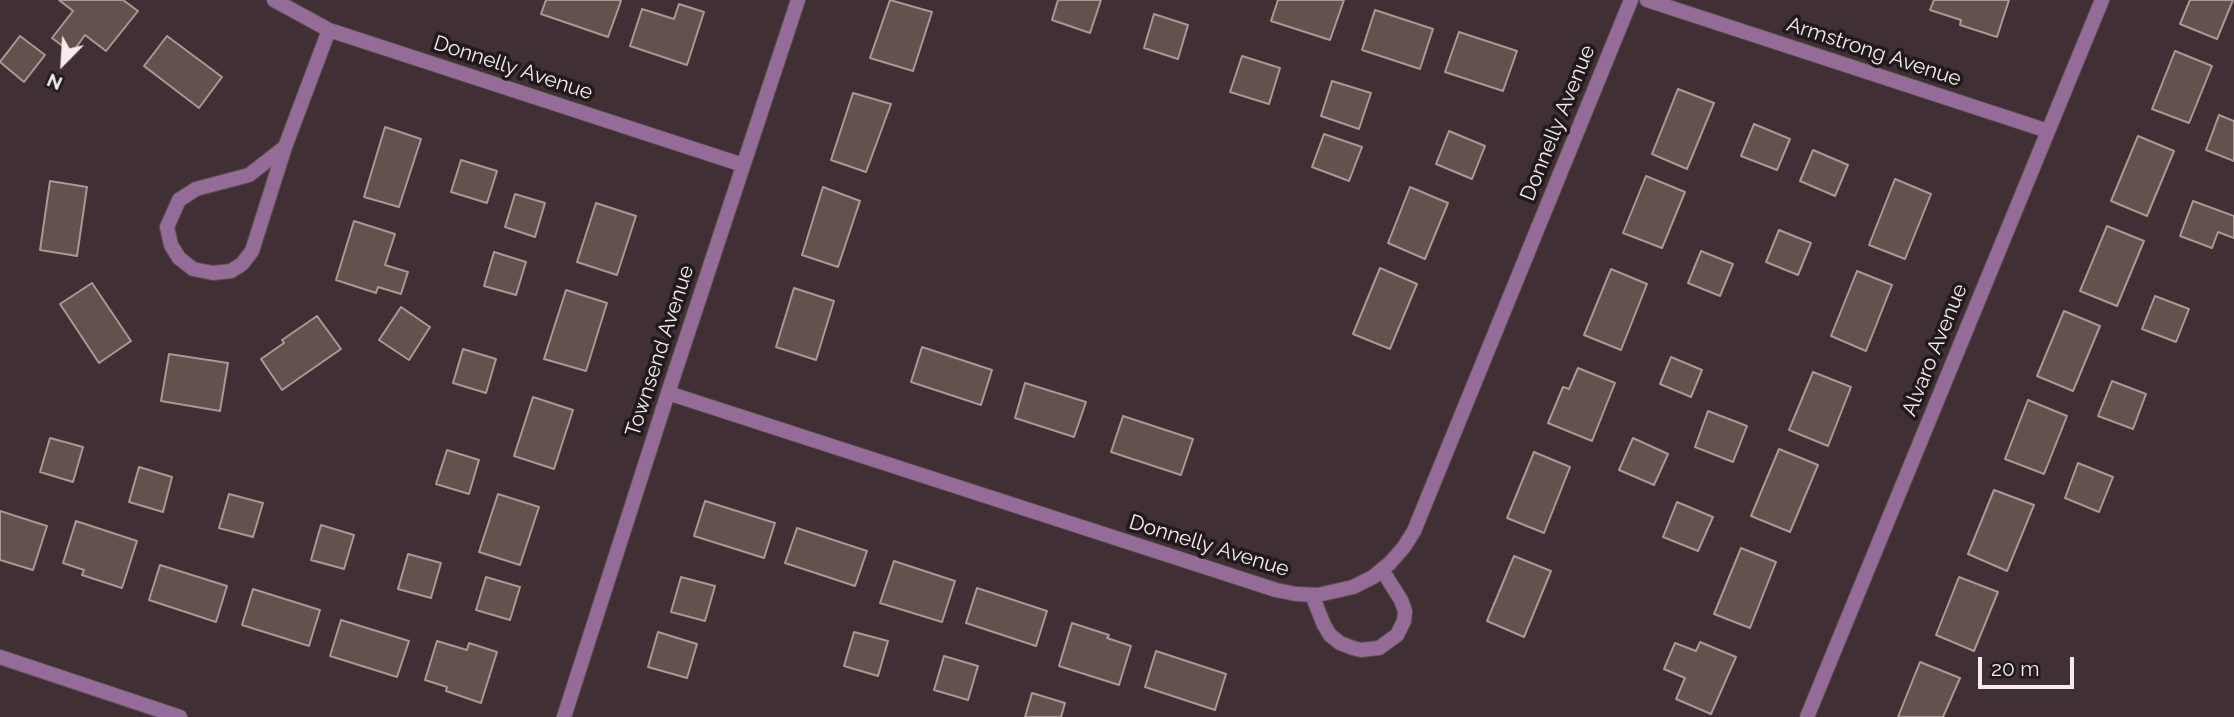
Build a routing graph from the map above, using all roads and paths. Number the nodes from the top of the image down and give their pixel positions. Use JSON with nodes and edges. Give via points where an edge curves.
{"nodes":[{"id":1,"x":274,"y":0,"type":"edge"},
{"id":2,"x":798,"y":0,"type":"edge"},
{"id":3,"x":1631,"y":0,"type":"edge"},
{"id":4,"x":1647,"y":0,"type":"edge"},
{"id":5,"x":2102,"y":0,"type":"edge"},
{"id":6,"x":329,"y":30,"type":"junction"},
{"id":7,"x":2048,"y":131,"type":"junction"},
{"id":8,"x":285,"y":147,"type":"junction"},
{"id":9,"x":743,"y":165,"type":"junction"},
{"id":10,"x":668,"y":393,"type":"junction"},
{"id":11,"x":1382,"y":570,"type":"junction"},
{"id":12,"x":1312,"y":595,"type":"junction"},
{"id":13,"x":0,"y":657,"type":"edge"},
{"id":14,"x":180,"y":717,"type":"edge"},
{"id":15,"x":564,"y":717,"type":"edge"},
{"id":16,"x":1807,"y":717,"type":"edge"}],
"edges":[{"from":1,"to":6,"type":"street","name":"Donnelly Avenue"},
{"from":2,"to":9,"type":"street","name":"Townsend Avenue"},
{"from":3,"to":11,"type":"street","name":"Donnelly Avenue","via":[[1414,531]]},
{"from":4,"to":7,"type":"street","name":"Armstrong Avenue"},
{"from":5,"to":7,"type":"street","name":"Alvaro Avenue"},
{"from":6,"to":8,"type":"street"},
{"from":6,"to":9,"type":"street","name":"Donnelly Avenue"},
{"from":7,"to":16,"type":"street","name":"Alvaro Avenue"},
{"from":8,"to":8,"type":"street","via":[[249,174],[196,189],[179,200],[167,227],[180,258],[193,268],[212,273],[231,271],[242,264],[252,251]]},
{"from":9,"to":10,"type":"street","name":"Townsend Avenue"},
{"from":10,"to":12,"type":"street","name":"Donnelly Avenue","via":[[1276,590]]},
{"from":10,"to":15,"type":"street","name":"Townsend Avenue"},
{"from":11,"to":12,"type":"street","name":"Donnelly Avenue","via":[[1353,587]]},
{"from":11,"to":12,"type":"street","via":[[1405,611],[1396,635],[1379,648],[1361,650],[1340,643],[1324,625]]},
{"from":13,"to":14,"type":"street"}]}
